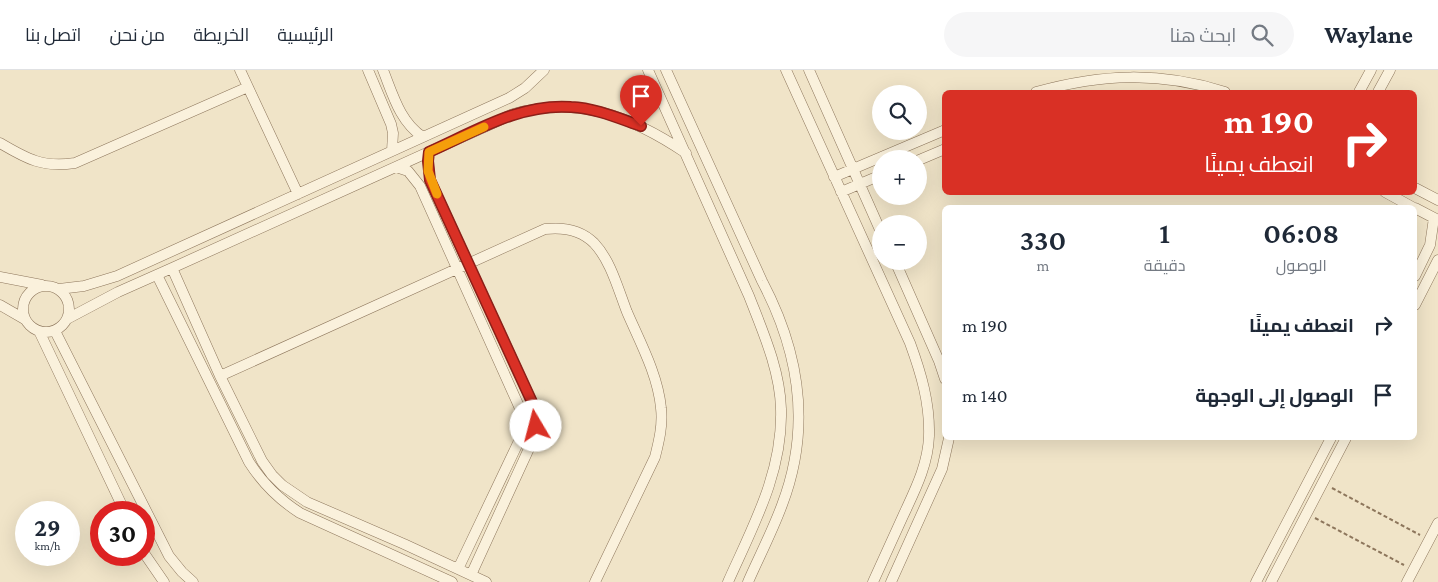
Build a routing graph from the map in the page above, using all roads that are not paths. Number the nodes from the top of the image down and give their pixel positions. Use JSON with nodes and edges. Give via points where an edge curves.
{"nodes":[{"id":1,"x":240,"y":70,"type":"edge"},
{"id":2,"x":368,"y":70,"type":"edge"},
{"id":3,"x":383,"y":70,"type":"edge"},
{"id":4,"x":544,"y":70,"type":"edge"},
{"id":5,"x":648,"y":70,"type":"edge"},
{"id":6,"x":666,"y":70,"type":"edge"},
{"id":7,"x":786,"y":70,"type":"edge"},
{"id":8,"x":809,"y":70,"type":"edge"},
{"id":9,"x":1371,"y":70,"type":"edge"},
{"id":10,"x":1390,"y":70,"type":"edge"},
{"id":11,"x":248,"y":87,"type":"junction"},
{"id":12,"x":1044,"y":90,"type":"edge"},
{"id":13,"x":1217,"y":90,"type":"edge"},
{"id":14,"x":1360,"y":90,"type":"edge"},
{"id":15,"x":1379,"y":90,"type":"edge"},
{"id":16,"x":942,"y":131,"type":"edge"},
{"id":17,"x":423,"y":137,"type":"junction"},
{"id":18,"x":0,"y":143,"type":"edge"},
{"id":19,"x":942,"y":150,"type":"edge"},
{"id":20,"x":392,"y":151,"type":"junction"},
{"id":21,"x":429,"y":152,"type":"junction"},
{"id":22,"x":686,"y":153,"type":"junction"},
{"id":23,"x":927,"y":157,"type":"edge"},
{"id":24,"x":396,"y":167,"type":"junction"},
{"id":25,"x":853,"y":169,"type":"junction"},
{"id":26,"x":834,"y":177,"type":"junction"},
{"id":27,"x":872,"y":179,"type":"edge"},
{"id":28,"x":860,"y":184,"type":"junction"},
{"id":29,"x":1417,"y":189,"type":"edge"},
{"id":30,"x":841,"y":192,"type":"junction"},
{"id":31,"x":298,"y":194,"type":"junction"},
{"id":32,"x":1391,"y":195,"type":"edge"},
{"id":33,"x":1438,"y":200,"type":"edge"},
{"id":34,"x":1409,"y":205,"type":"edge"},
{"id":35,"x":1417,"y":209,"type":"edge"},
{"id":36,"x":874,"y":215,"type":"edge"},
{"id":37,"x":1436,"y":219,"type":"edge"},
{"id":38,"x":1438,"y":260,"type":"edge"},
{"id":39,"x":469,"y":263,"type":"junction"},
{"id":40,"x":172,"y":268,"type":"junction"},
{"id":41,"x":457,"y":268,"type":"junction"},
{"id":42,"x":898,"y":270,"type":"edge"},
{"id":43,"x":1417,"y":272,"type":"edge"},
{"id":44,"x":157,"y":274,"type":"junction"},
{"id":45,"x":0,"y":276,"type":"edge"},
{"id":46,"x":43,"y":286,"type":"junction"},
{"id":47,"x":59,"y":289,"type":"junction"},
{"id":48,"x":1417,"y":300,"type":"edge"},
{"id":49,"x":0,"y":305,"type":"edge"},
{"id":50,"x":67,"y":319,"type":"junction"},
{"id":51,"x":26,"y":320,"type":"junction"},
{"id":52,"x":39,"y":331,"type":"junction"},
{"id":53,"x":55,"y":331,"type":"junction"},
{"id":54,"x":942,"y":370,"type":"edge"},
{"id":55,"x":220,"y":376,"type":"junction"},
{"id":56,"x":949,"y":440,"type":"edge"},
{"id":57,"x":1330,"y":440,"type":"edge"},
{"id":58,"x":1345,"y":440,"type":"edge"},
{"id":59,"x":120,"y":501,"type":"edge"},
{"id":60,"x":1438,"y":523,"type":"edge"},
{"id":61,"x":153,"y":566,"type":"edge"},
{"id":62,"x":458,"y":569,"type":"junction"},
{"id":63,"x":471,"y":575,"type":"junction"},
{"id":64,"x":164,"y":582,"type":"edge"},
{"id":65,"x":193,"y":582,"type":"edge"},
{"id":66,"x":452,"y":582,"type":"edge"},
{"id":67,"x":486,"y":582,"type":"edge"},
{"id":68,"x":595,"y":582,"type":"edge"},
{"id":69,"x":728,"y":582,"type":"edge"},
{"id":70,"x":748,"y":582,"type":"edge"},
{"id":71,"x":873,"y":582,"type":"edge"},
{"id":72,"x":891,"y":582,"type":"edge"},
{"id":73,"x":1256,"y":582,"type":"edge"},
{"id":74,"x":1271,"y":582,"type":"edge"},
{"id":75,"x":1407,"y":582,"type":"edge"}],
"edges":[{"from":1,"to":11,"type":"street"},
{"from":2,"to":20,"type":"street","via":[[391,124]]},
{"from":3,"to":17,"type":"street","via":[[402,116]]},
{"from":4,"to":17,"type":"street","via":[[509,98]]},
{"from":5,"to":22,"type":"street"},
{"from":6,"to":70,"type":"street","via":[[774,304],[796,378],[796,456],[782,505]]},
{"from":7,"to":26,"type":"street"},
{"from":8,"to":25,"type":"street"},
{"from":9,"to":14,"type":"street"},
{"from":10,"to":15,"type":"street"},
{"from":11,"to":18,"type":"street","via":[[75,163],[50,165],[37,162]]},
{"from":11,"to":31,"type":"street"},
{"from":12,"to":13,"type":"street","via":[[1080,81],[1127,76],[1175,80]]},
{"from":16,"to":25,"type":"street"},
{"from":17,"to":20,"type":"street"},
{"from":19,"to":23,"type":"street"},
{"from":20,"to":31,"type":"street"},
{"from":21,"to":22,"type":"street","via":[[513,114],[552,106],[616,117],[641,126]]},
{"from":21,"to":24,"type":"street"},
{"from":21,"to":39,"type":"street","via":[[430,180]]},
{"from":22,"to":69,"type":"street","via":[[763,330],[781,408],[776,464],[766,496]]},
{"from":24,"to":40,"type":"street"},
{"from":24,"to":41,"type":"street","via":[[417,180]]},
{"from":25,"to":26,"type":"street"},
{"from":25,"to":28,"type":"street"},
{"from":26,"to":30,"type":"street"},
{"from":27,"to":28,"type":"street"},
{"from":28,"to":30,"type":"street"},
{"from":28,"to":36,"type":"street"},
{"from":29,"to":33,"type":"street"},
{"from":30,"to":71,"type":"street","via":[[910,343],[920,370],[929,415],[926,460],[919,482]]},
{"from":31,"to":47,"type":"street","via":[[117,276],[84,286]]},
{"from":32,"to":34,"type":"street"},
{"from":35,"to":37,"type":"street"},
{"from":37,"to":43,"type":"street","via":[[1430,245]]},
{"from":38,"to":48,"type":"street"},
{"from":39,"to":41,"type":"street"},
{"from":39,"to":63,"type":"street","via":[[532,402],[536,418],[532,442]]},
{"from":39,"to":68,"type":"street","via":[[545,229],[558,227],[584,235],[594,243],[608,264],[654,377],[661,409],[654,457]]},
{"from":40,"to":44,"type":"street"},
{"from":40,"to":55,"type":"street"},
{"from":41,"to":55,"type":"street"},
{"from":41,"to":62,"type":"street","via":[[520,405],[523,421],[519,441]]},
{"from":42,"to":54,"type":"street"},
{"from":44,"to":50,"type":"street"},
{"from":44,"to":66,"type":"street","via":[[249,462],[270,492],[300,513]]},
{"from":45,"to":46,"type":"street"},
{"from":46,"to":47,"type":"street"},
{"from":46,"to":51,"type":"street","via":[[32,290],[25,298],[23,310]]},
{"from":47,"to":50,"type":"street","via":[[69,302]]},
{"from":49,"to":51,"type":"street"},
{"from":50,"to":53,"type":"street"},
{"from":51,"to":52,"type":"street"},
{"from":52,"to":53,"type":"street"},
{"from":52,"to":59,"type":"street"},
{"from":53,"to":65,"type":"street","via":[[169,556]]},
{"from":55,"to":62,"type":"street","via":[[262,461],[282,485],[307,502]]},
{"from":56,"to":72,"type":"street","via":[[942,469]]},
{"from":57,"to":73,"type":"street"},
{"from":58,"to":74,"type":"street"},
{"from":60,"to":75,"type":"street"},
{"from":61,"to":64,"type":"street"},
{"from":62,"to":63,"type":"street"},
{"from":63,"to":67,"type":"street"}]}
